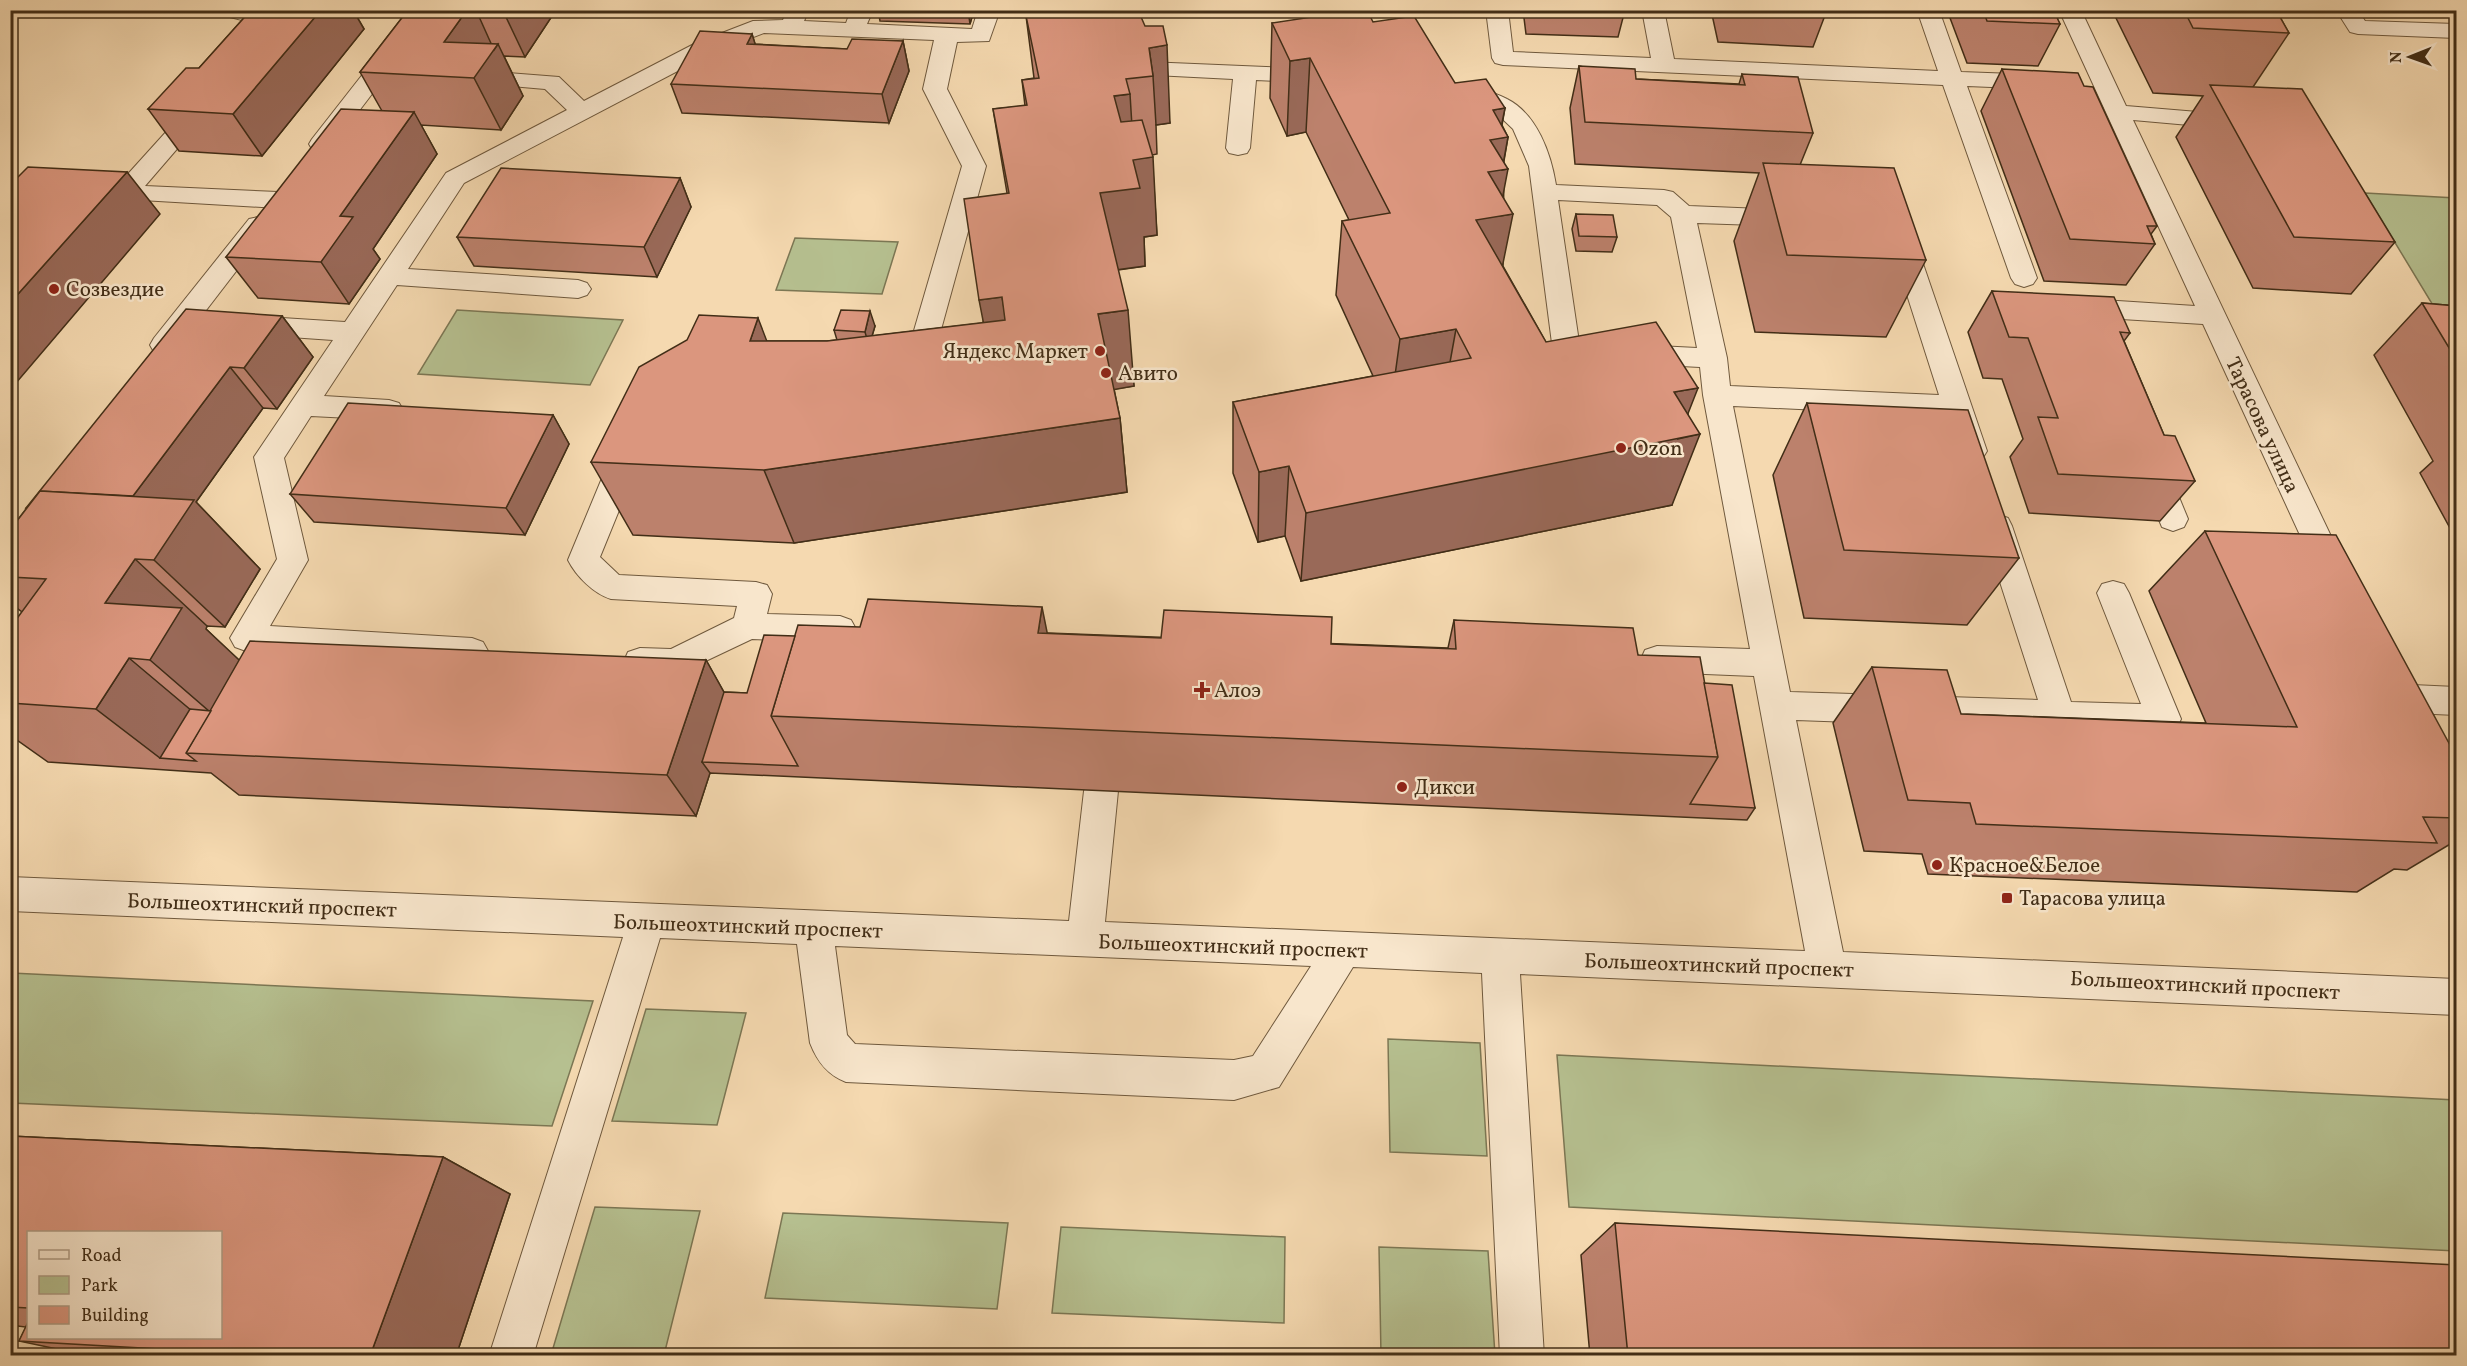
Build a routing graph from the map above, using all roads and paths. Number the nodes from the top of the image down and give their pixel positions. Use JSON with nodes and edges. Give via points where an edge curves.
{"nodes":[{"id":1,"x":230,"y":10,"type":"edge"},
{"id":2,"x":425,"y":10,"type":"edge"},
{"id":3,"x":989,"y":10,"type":"edge"},
{"id":4,"x":1497,"y":10,"type":"edge"},
{"id":5,"x":1653,"y":10,"type":"edge"},
{"id":6,"x":1928,"y":10,"type":"edge"},
{"id":7,"x":2070,"y":10,"type":"edge"},
{"id":8,"x":2347,"y":10,"type":"edge"},
{"id":9,"x":795,"y":19,"type":"edge"},
{"id":10,"x":858,"y":20,"type":"edge"},
{"id":11,"x":277,"y":21,"type":"edge"},
{"id":12,"x":2457,"y":31,"type":"edge"},
{"id":13,"x":946,"y":34,"type":"junction"},
{"id":14,"x":1113,"y":45,"type":"edge"},
{"id":15,"x":1664,"y":65,"type":"junction"},
{"id":16,"x":1245,"y":73,"type":"junction"},
{"id":17,"x":1340,"y":77,"type":"edge"},
{"id":18,"x":1951,"y":78,"type":"junction"},
{"id":19,"x":495,"y":79,"type":"dead end"},
{"id":20,"x":2084,"y":84,"type":"junction"},
{"id":21,"x":1446,"y":85,"type":"edge"},
{"id":22,"x":218,"y":87,"type":"edge"},
{"id":23,"x":2117,"y":112,"type":"junction"},
{"id":24,"x":583,"y":113,"type":"junction"},
{"id":25,"x":2256,"y":124,"type":"edge"},
{"id":26,"x":1238,"y":148,"type":"dead end"},
{"id":27,"x":455,"y":178,"type":"junction"},
{"id":28,"x":500,"y":181,"type":"edge"},
{"id":29,"x":292,"y":182,"type":"junction"},
{"id":30,"x":78,"y":192,"type":"edge"},
{"id":31,"x":126,"y":192,"type":"junction"},
{"id":32,"x":1545,"y":192,"type":"junction"},
{"id":33,"x":1683,"y":214,"type":"junction"},
{"id":34,"x":1819,"y":219,"type":"edge"},
{"id":35,"x":1874,"y":226,"type":"edge"},
{"id":36,"x":390,"y":276,"type":"junction"},
{"id":37,"x":2024,"y":278,"type":"dead end"},
{"id":38,"x":578,"y":289,"type":"dead end"},
{"id":39,"x":2213,"y":316,"type":"junction"},
{"id":40,"x":183,"y":321,"type":"junction"},
{"id":41,"x":353,"y":332,"type":"junction"},
{"id":42,"x":2100,"y":341,"type":"edge"},
{"id":43,"x":1713,"y":358,"type":"junction"},
{"id":44,"x":882,"y":364,"type":"edge"},
{"id":45,"x":147,"y":368,"type":"edge"},
{"id":46,"x":1717,"y":395,"type":"junction"},
{"id":47,"x":303,"y":405,"type":"junction"},
{"id":48,"x":1957,"y":406,"type":"junction"},
{"id":49,"x":410,"y":412,"type":"edge"},
{"id":50,"x":635,"y":434,"type":"edge"},
{"id":51,"x":2141,"y":441,"type":"edge"},
{"id":52,"x":1979,"y":472,"type":"edge"},
{"id":53,"x":1990,"y":505,"type":"edge"},
{"id":54,"x":2173,"y":519,"type":"edge"},
{"id":55,"x":2113,"y":593,"type":"dead end"},
{"id":56,"x":2342,"y":594,"type":"edge"},
{"id":57,"x":748,"y":626,"type":"junction"},
{"id":58,"x":868,"y":630,"type":"edge"},
{"id":59,"x":496,"y":653,"type":"edge"},
{"id":60,"x":1625,"y":657,"type":"edge"},
{"id":61,"x":615,"y":660,"type":"edge"},
{"id":62,"x":1769,"y":663,"type":"junction"},
{"id":63,"x":2391,"y":699,"type":"edge"},
{"id":64,"x":2457,"y":701,"type":"edge"},
{"id":65,"x":1776,"y":705,"type":"junction"},
{"id":66,"x":2059,"y":715,"type":"junction"},
{"id":67,"x":1101,"y":791,"type":"edge"},
{"id":68,"x":10,"y":894,"type":"edge"},
{"id":69,"x":647,"y":921,"type":"junction"},
{"id":70,"x":814,"y":928,"type":"junction"},
{"id":71,"x":1085,"y":940,"type":"junction"},
{"id":72,"x":1342,"y":951,"type":"junction"},
{"id":73,"x":1500,"y":957,"type":"junction"},
{"id":74,"x":1827,"y":968,"type":"junction"},
{"id":75,"x":2457,"y":997,"type":"edge"},
{"id":76,"x":511,"y":1356,"type":"edge"},
{"id":77,"x":1522,"y":1356,"type":"edge"}],
"edges":[{"from":1,"to":11,"type":"street"},
{"from":2,"to":29,"type":"street"},
{"from":3,"to":13,"type":"street","via":[[981,36]]},
{"from":4,"to":15,"type":"street","via":[[1503,58]]},
{"from":5,"to":15,"type":"street"},
{"from":6,"to":18,"type":"street"},
{"from":7,"to":20,"type":"street","name":"Тарасова улица"},
{"from":8,"to":12,"type":"street","via":[[2358,27]]},
{"from":9,"to":10,"type":"street"},
{"from":9,"to":24,"type":"street","via":[[761,26],[704,48]]},
{"from":10,"to":13,"type":"street"},
{"from":13,"to":44,"type":"street","via":[[934,89],[974,166],[917,366]]},
{"from":14,"to":16,"type":"street","via":[[1110,67]]},
{"from":15,"to":18,"type":"street"},
{"from":16,"to":17,"type":"street"},
{"from":16,"to":26,"type":"street"},
{"from":18,"to":20,"type":"street"},
{"from":18,"to":37,"type":"street"},
{"from":19,"to":24,"type":"street","via":[[551,82]]},
{"from":20,"to":23,"type":"street","name":"Тарасова улица"},
{"from":21,"to":32,"type":"street","via":[[1500,104],[1524,126],[1541,166]]},
{"from":22,"to":31,"type":"street"},
{"from":23,"to":25,"type":"street"},
{"from":23,"to":39,"type":"street","name":"Тарасова улица"},
{"from":24,"to":27,"type":"street"},
{"from":27,"to":28,"type":"street"},
{"from":27,"to":36,"type":"street"},
{"from":29,"to":31,"type":"street"},
{"from":29,"to":40,"type":"street"},
{"from":30,"to":31,"type":"street"},
{"from":32,"to":33,"type":"street","via":[[1664,198]]},
{"from":32,"to":43,"type":"street","via":[[1567,351]]},
{"from":33,"to":34,"type":"street"},
{"from":33,"to":43,"type":"street"},
{"from":35,"to":48,"type":"street","via":[[1893,235],[1906,252]]},
{"from":36,"to":38,"type":"street"},
{"from":36,"to":41,"type":"street"},
{"from":39,"to":42,"type":"street","via":[[2087,308]]},
{"from":39,"to":56,"type":"street","name":"Тарасова улица"},
{"from":40,"to":41,"type":"street"},
{"from":40,"to":45,"type":"street"},
{"from":41,"to":47,"type":"street"},
{"from":43,"to":46,"type":"street"},
{"from":46,"to":48,"type":"street"},
{"from":46,"to":62,"type":"street"},
{"from":47,"to":49,"type":"street"},
{"from":47,"to":59,"type":"street","via":[[268,457],[292,560],[246,638]]},
{"from":48,"to":52,"type":"street"},
{"from":50,"to":57,"type":"street","via":[[583,560],[611,586],[756,594]]},
{"from":51,"to":54,"type":"street"},
{"from":53,"to":66,"type":"street"},
{"from":55,"to":66,"type":"street","via":[[2164,719]]},
{"from":57,"to":58,"type":"street"},
{"from":57,"to":61,"type":"street","via":[[674,663]]},
{"from":60,"to":62,"type":"street"},
{"from":62,"to":65,"type":"street"},
{"from":63,"to":64,"type":"street"},
{"from":65,"to":66,"type":"street"},
{"from":65,"to":74,"type":"street"},
{"from":67,"to":71,"type":"street"},
{"from":68,"to":69,"type":"street","name":"Большеохтинский проспект"},
{"from":69,"to":70,"type":"street","name":"Большеохтинский проспект"},
{"from":69,"to":76,"type":"street"},
{"from":70,"to":71,"type":"street","name":"Большеохтинский проспект"},
{"from":70,"to":72,"type":"street","via":[[830,1043],[846,1063],[1234,1080],[1265,1073]]},
{"from":71,"to":72,"type":"street","name":"Большеохтинский проспект"},
{"from":72,"to":73,"type":"street","name":"Большеохтинский проспект"},
{"from":73,"to":74,"type":"street","name":"Большеохтинский проспект"},
{"from":73,"to":77,"type":"street"},
{"from":74,"to":75,"type":"street","name":"Большеохтинский проспект"}]}
